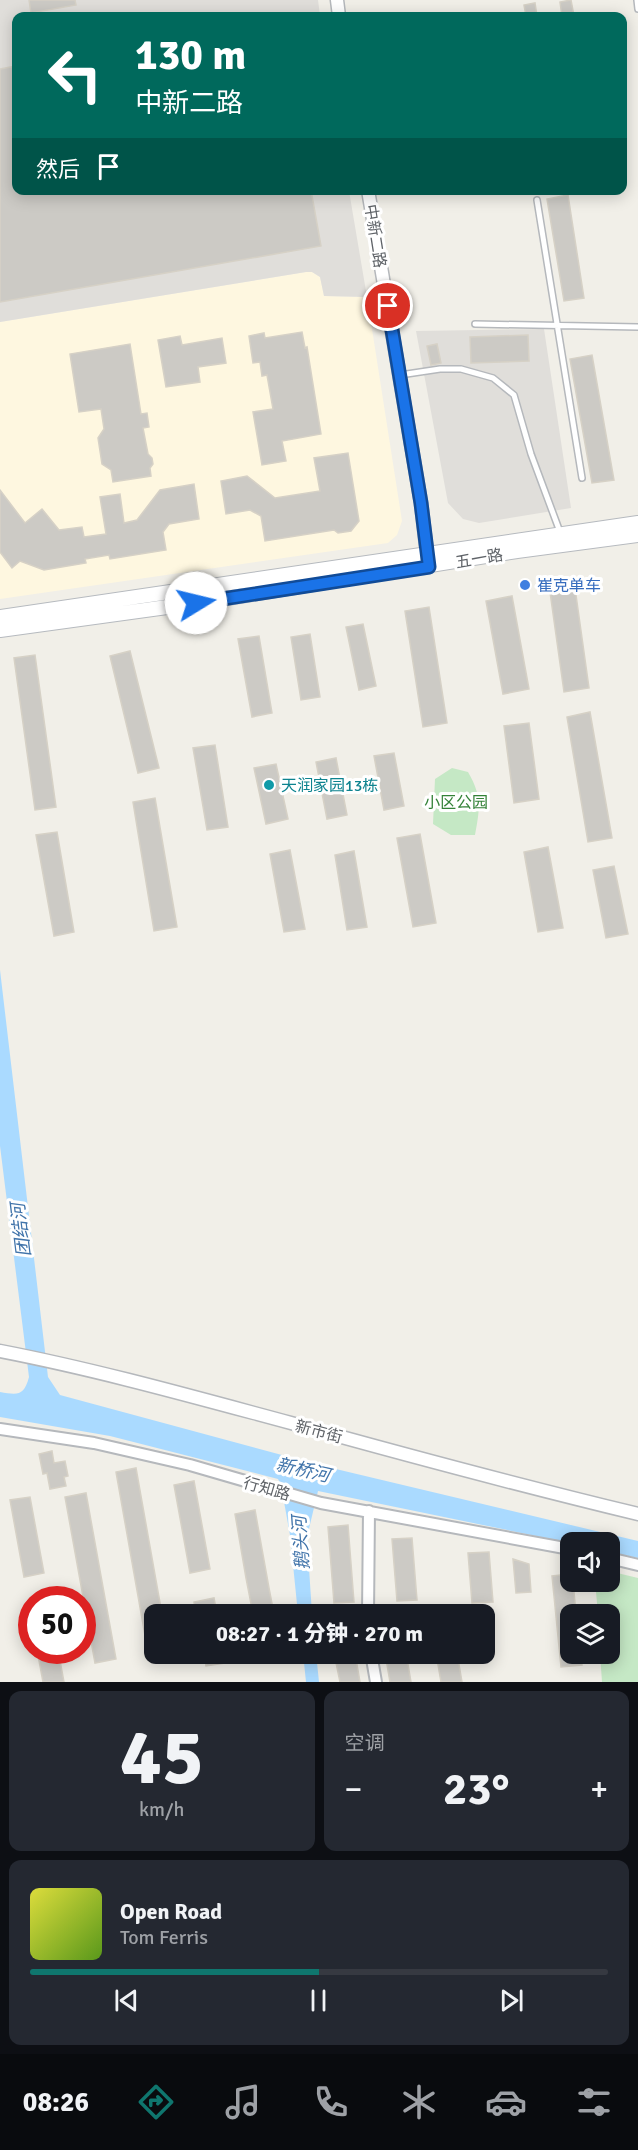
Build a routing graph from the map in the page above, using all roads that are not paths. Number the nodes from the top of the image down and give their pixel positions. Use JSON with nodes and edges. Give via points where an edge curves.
{"nodes":[{"id":1,"x":637,"y":0,"type":"edge"},
{"id":2,"x":638,"y":9,"type":"edge"},
{"id":3,"x":369,"y":195,"type":"edge"},
{"id":4,"x":537,"y":200,"type":"dead end"},
{"id":5,"x":475,"y":324,"type":"dead end"},
{"id":6,"x":556,"y":325,"type":"junction"},
{"id":7,"x":638,"y":327,"type":"edge"},
{"id":8,"x":399,"y":375,"type":"junction"},
{"id":9,"x":582,"y":478,"type":"dead end"},
{"id":10,"x":638,"y":523,"type":"edge"},
{"id":11,"x":638,"y":535,"type":"edge"},
{"id":12,"x":565,"y":545,"type":"junction"},
{"id":13,"x":428,"y":560,"type":"junction"},
{"id":14,"x":0,"y":618,"type":"edge"},
{"id":15,"x":0,"y":630,"type":"edge"},
{"id":16,"x":0,"y":1351,"type":"edge"},
{"id":17,"x":0,"y":1429,"type":"edge"},
{"id":18,"x":369,"y":1511,"type":"junction"},
{"id":19,"x":638,"y":1514,"type":"edge"},
{"id":20,"x":560,"y":1547,"type":"edge"},
{"id":21,"x":620,"y":1561,"type":"edge"},
{"id":22,"x":638,"y":1565,"type":"edge"},
{"id":23,"x":368,"y":1604,"type":"edge"},
{"id":24,"x":373,"y":1664,"type":"edge"},
{"id":25,"x":376,"y":1682,"type":"edge"}],
"edges":[{"from":1,"to":2,"type":"lane"},
{"from":3,"to":8,"type":"street","name":"中新二路"},
{"from":4,"to":6,"type":"lane"},
{"from":5,"to":6,"type":"lane"},
{"from":6,"to":7,"type":"lane"},
{"from":6,"to":9,"type":"lane"},
{"from":8,"to":12,"type":"lane","via":[[461,369],[494,378],[514,395]]},
{"from":8,"to":13,"type":"street","name":"中新二路"},
{"from":10,"to":13,"type":"main road","name":"五一路"},
{"from":11,"to":12,"type":"main road","name":"五一路"},
{"from":12,"to":13,"type":"main road","name":"五一路"},
{"from":13,"to":14,"type":"main road","name":"五一路"},
{"from":13,"to":15,"type":"main road","name":"五一路","via":[[196,603]]},
{"from":16,"to":19,"type":"street","name":"新市街","via":[[196,1397]]},
{"from":17,"to":18,"type":"street","name":"行知路","via":[[94,1443],[321,1503]]},
{"from":18,"to":20,"type":"street","name":"行知路"},
{"from":18,"to":23,"type":"street"},
{"from":21,"to":22,"type":"street"},
{"from":24,"to":25,"type":"street"}]}
